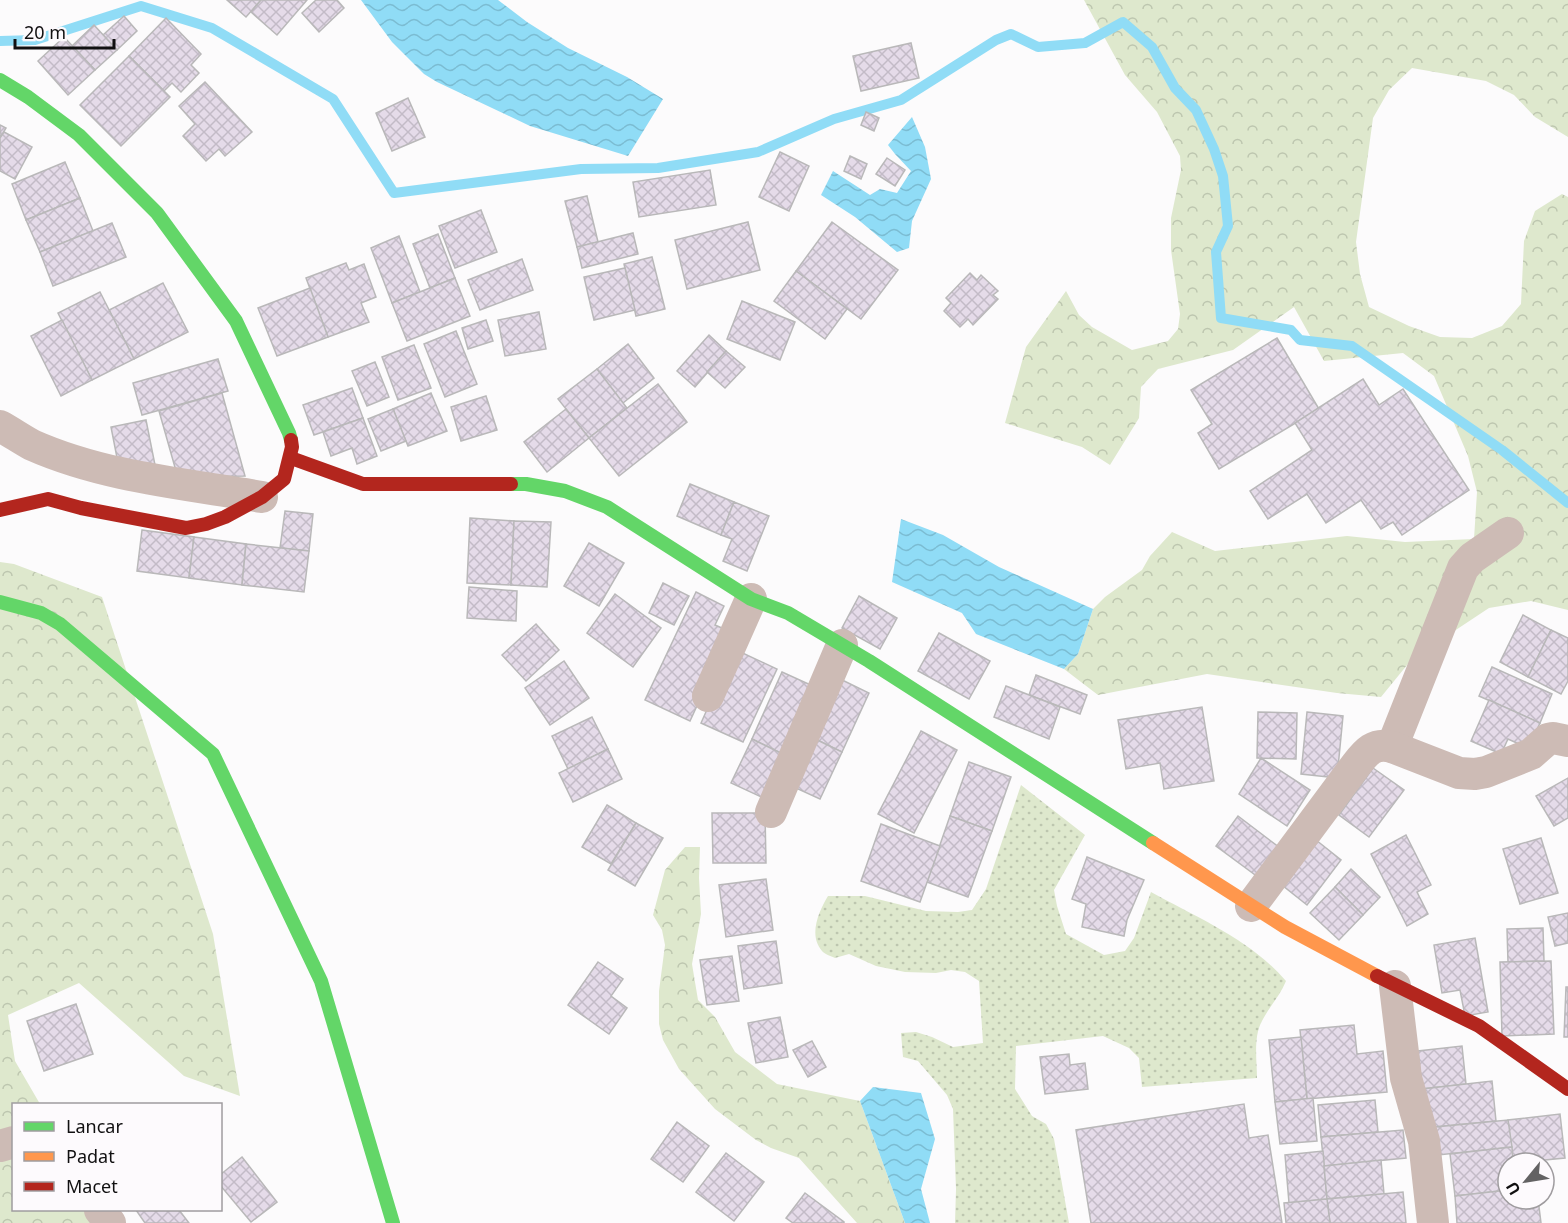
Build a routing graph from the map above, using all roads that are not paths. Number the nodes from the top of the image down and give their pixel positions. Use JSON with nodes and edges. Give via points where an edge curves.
{"nodes":[{"id":1,"x":0,"y":80,"type":"edge"},
{"id":2,"x":0,"y":426,"type":"edge"},
{"id":3,"x":291,"y":458,"type":"junction"},
{"id":4,"x":0,"y":492,"type":"edge"},
{"id":5,"x":262,"y":497,"type":"junction"},
{"id":6,"x":48,"y":498,"type":"junction"},
{"id":7,"x":0,"y":510,"type":"edge"},
{"id":8,"x":1508,"y":533,"type":"dead end"},
{"id":9,"x":752,"y":599,"type":"junction"},
{"id":10,"x":0,"y":602,"type":"edge"},
{"id":11,"x":842,"y":645,"type":"junction"},
{"id":12,"x":708,"y":696,"type":"dead end"},
{"id":13,"x":1568,"y":741,"type":"edge"},
{"id":14,"x":1392,"y":747,"type":"junction"},
{"id":15,"x":771,"y":812,"type":"dead end"},
{"id":16,"x":1251,"y":906,"type":"junction"},
{"id":17,"x":1395,"y":986,"type":"junction"},
{"id":18,"x":1568,"y":1089,"type":"edge"},
{"id":19,"x":393,"y":1223,"type":"edge"},
{"id":20,"x":1433,"y":1223,"type":"edge"}],
"edges":[{"from":1,"to":3,"type":"street","via":[[79,135],[157,213],[236,321],[289,434]]},
{"from":2,"to":5,"type":"street","via":[[31,444],[112,471]]},
{"from":3,"to":5,"type":"street","via":[[284,479]]},
{"from":3,"to":9,"type":"street","via":[[363,484],[526,484],[565,491],[608,507]]},
{"from":4,"to":6,"type":"street"},
{"from":5,"to":6,"type":"street","via":[[225,517],[186,528]]},
{"from":6,"to":7,"type":"street"},
{"from":8,"to":14,"type":"street","via":[[1463,568]]},
{"from":9,"to":11,"type":"street","via":[[788,614]]},
{"from":9,"to":12,"type":"street"},
{"from":10,"to":19,"type":"street","via":[[41,613],[60,624],[213,754],[321,981]]},
{"from":11,"to":15,"type":"street"},
{"from":11,"to":16,"type":"street"},
{"from":13,"to":14,"type":"street","via":[[1548,739],[1531,754],[1475,774],[1460,773]]},
{"from":14,"to":16,"type":"street","via":[[1375,746],[1362,757]]},
{"from":16,"to":17,"type":"street"},
{"from":17,"to":18,"type":"street","via":[[1479,1026]]},
{"from":17,"to":20,"type":"street","via":[[1406,1078],[1424,1141]]}]}
